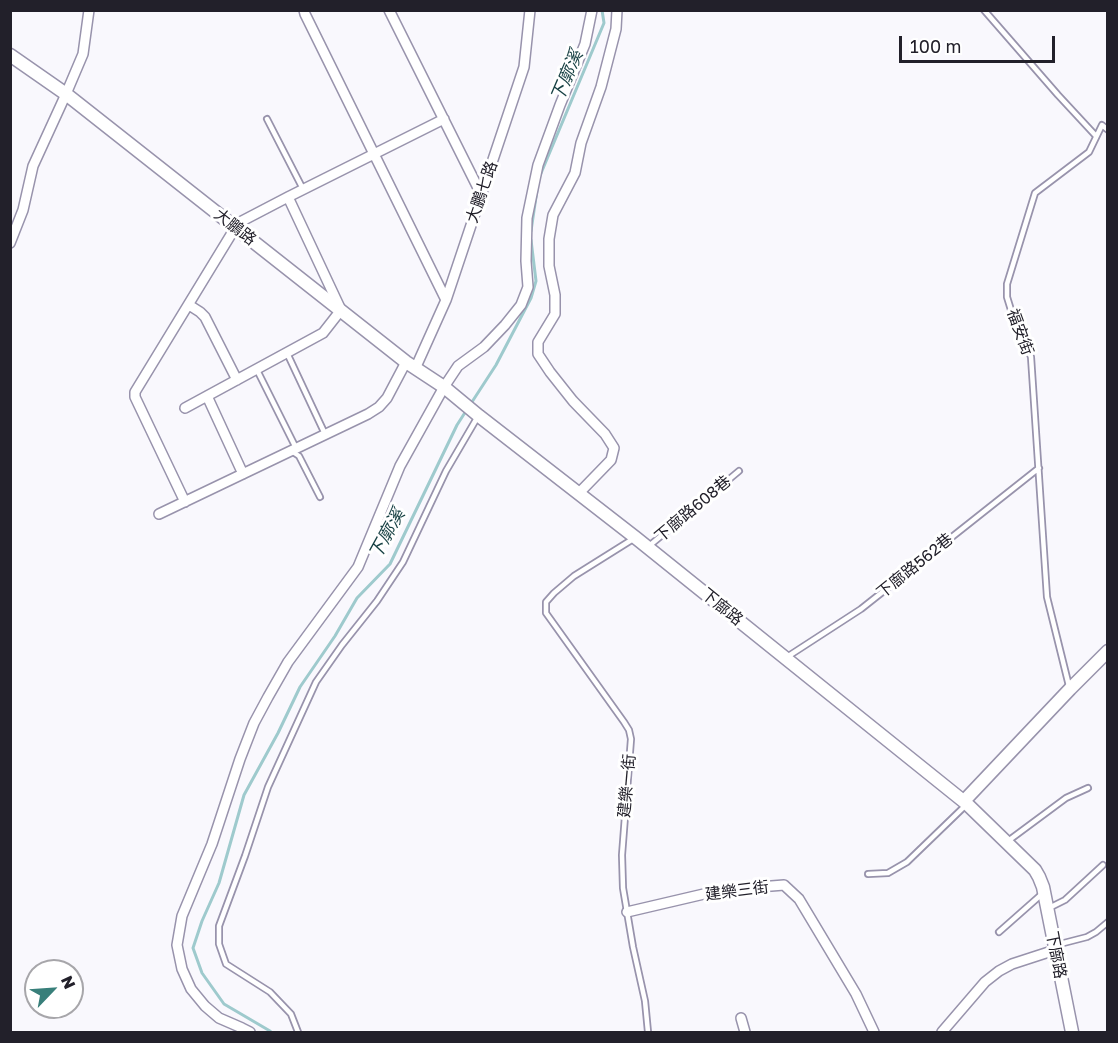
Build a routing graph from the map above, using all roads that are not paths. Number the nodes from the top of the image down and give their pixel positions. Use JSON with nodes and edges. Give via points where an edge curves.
{"nodes":[{"id":1,"x":88,"y":10,"type":"edge"},
{"id":2,"x":304,"y":10,"type":"edge"},
{"id":3,"x":389,"y":10,"type":"edge"},
{"id":4,"x":530,"y":10,"type":"edge"},
{"id":5,"x":592,"y":10,"type":"edge"},
{"id":6,"x":617,"y":10,"type":"edge"},
{"id":7,"x":984,"y":10,"type":"edge"},
{"id":8,"x":10,"y":55,"type":"edge"},
{"id":9,"x":66,"y":94,"type":"junction"},
{"id":10,"x":267,"y":119,"type":"dead end"},
{"id":11,"x":444,"y":119,"type":"junction"},
{"id":12,"x":1107,"y":130,"type":"edge"},
{"id":13,"x":1096,"y":136,"type":"junction"},
{"id":14,"x":374,"y":153,"type":"junction"},
{"id":15,"x":303,"y":189,"type":"junction"},
{"id":16,"x":481,"y":194,"type":"junction"},
{"id":17,"x":288,"y":197,"type":"junction"},
{"id":18,"x":235,"y":228,"type":"junction"},
{"id":19,"x":10,"y":243,"type":"edge"},
{"id":20,"x":446,"y":300,"type":"junction"},
{"id":21,"x":189,"y":305,"type":"junction"},
{"id":22,"x":341,"y":310,"type":"junction"},
{"id":23,"x":287,"y":352,"type":"junction"},
{"id":24,"x":411,"y":366,"type":"junction"},
{"id":25,"x":256,"y":369,"type":"junction"},
{"id":26,"x":237,"y":380,"type":"junction"},
{"id":27,"x":444,"y":387,"type":"junction"},
{"id":28,"x":207,"y":396,"type":"junction"},
{"id":29,"x":185,"y":408,"type":"dead end"},
{"id":30,"x":479,"y":416,"type":"junction"},
{"id":31,"x":325,"y":434,"type":"junction"},
{"id":32,"x":293,"y":450,"type":"junction"},
{"id":33,"x":1039,"y":468,"type":"junction"},
{"id":34,"x":739,"y":471,"type":"dead end"},
{"id":35,"x":243,"y":474,"type":"junction"},
{"id":36,"x":579,"y":493,"type":"junction"},
{"id":37,"x":320,"y":497,"type":"dead end"},
{"id":38,"x":185,"y":502,"type":"junction"},
{"id":39,"x":159,"y":514,"type":"dead end"},
{"id":40,"x":636,"y":538,"type":"junction"},
{"id":41,"x":647,"y":547,"type":"junction"},
{"id":42,"x":1107,"y":651,"type":"edge"},
{"id":43,"x":786,"y":658,"type":"junction"},
{"id":44,"x":1070,"y":689,"type":"junction"},
{"id":45,"x":1088,"y":788,"type":"dead end"},
{"id":46,"x":966,"y":802,"type":"junction"},
{"id":47,"x":1006,"y":842,"type":"junction"},
{"id":48,"x":1103,"y":865,"type":"dead end"},
{"id":49,"x":868,"y":874,"type":"dead end"},
{"id":50,"x":1044,"y":892,"type":"junction"},
{"id":51,"x":1047,"y":908,"type":"junction"},
{"id":52,"x":627,"y":912,"type":"junction"},
{"id":53,"x":1107,"y":922,"type":"edge"},
{"id":54,"x":999,"y":932,"type":"dead end"},
{"id":55,"x":1054,"y":948,"type":"junction"},
{"id":56,"x":741,"y":1018,"type":"dead end"},
{"id":57,"x":250,"y":1032,"type":"edge"},
{"id":58,"x":298,"y":1032,"type":"edge"},
{"id":59,"x":648,"y":1032,"type":"edge"},
{"id":60,"x":745,"y":1032,"type":"edge"},
{"id":61,"x":874,"y":1032,"type":"edge"},
{"id":62,"x":942,"y":1032,"type":"edge"},
{"id":63,"x":1071,"y":1032,"type":"edge"}],
"edges":[{"from":1,"to":9,"type":"street","via":[[83,54]]},
{"from":2,"to":14,"type":"street"},
{"from":3,"to":11,"type":"street"},
{"from":4,"to":16,"type":"street","name":"大鵬七路","via":[[525,67]]},
{"from":5,"to":27,"type":"street","via":[[585,44],[538,165],[527,218],[528,287],[521,305],[484,346],[458,366]]},
{"from":6,"to":36,"type":"street","via":[[616,29],[575,173],[553,215],[549,266],[555,314],[538,342],[538,354],[546,367],[614,448],[611,460]]},
{"from":7,"to":13,"type":"lane"},
{"from":8,"to":9,"type":"street","name":"大鵬路"},
{"from":9,"to":18,"type":"street","name":"大鵬路"},
{"from":9,"to":19,"type":"street","via":[[33,165],[23,210]]},
{"from":10,"to":15,"type":"lane"},
{"from":11,"to":14,"type":"street"},
{"from":11,"to":16,"type":"street"},
{"from":12,"to":13,"type":"lane","via":[[1102,125]]},
{"from":13,"to":33,"type":"lane","name":"福安街","via":[[1089,152],[1035,193],[1007,284],[1011,310],[1030,357]]},
{"from":14,"to":15,"type":"street"},
{"from":14,"to":20,"type":"street"},
{"from":15,"to":17,"type":"street"},
{"from":16,"to":20,"type":"street","name":"大鵬七路"},
{"from":17,"to":18,"type":"street"},
{"from":17,"to":22,"type":"street"},
{"from":18,"to":21,"type":"street"},
{"from":18,"to":22,"type":"street","name":"大鵬路"},
{"from":20,"to":24,"type":"street","name":"大鵬七路"},
{"from":21,"to":26,"type":"street","via":[[206,317]]},
{"from":21,"to":38,"type":"street","via":[[135,392]]},
{"from":22,"to":23,"type":"street","via":[[323,333]]},
{"from":22,"to":24,"type":"street","name":"大鵬路"},
{"from":23,"to":25,"type":"street"},
{"from":23,"to":31,"type":"lane"},
{"from":24,"to":27,"type":"street","name":"大鵬路"},
{"from":24,"to":31,"type":"street","name":"大鵬七路","via":[[379,407]]},
{"from":25,"to":26,"type":"street"},
{"from":25,"to":32,"type":"lane"},
{"from":26,"to":28,"type":"street"},
{"from":27,"to":30,"type":"street","name":"大鵬路"},
{"from":27,"to":57,"type":"street","via":[[400,466],[358,567],[288,662],[254,723],[182,916],[177,945],[191,989],[219,1018]]},
{"from":28,"to":29,"type":"street"},
{"from":28,"to":35,"type":"street"},
{"from":30,"to":36,"type":"street","name":"下廍路"},
{"from":30,"to":58,"type":"lane","via":[[446,471],[403,562],[316,682],[268,787],[219,926],[219,944],[226,964],[270,992],[291,1014]]},
{"from":31,"to":32,"type":"street","name":"大鵬七路"},
{"from":32,"to":35,"type":"street","name":"大鵬七路"},
{"from":32,"to":37,"type":"lane"},
{"from":33,"to":43,"type":"lane","name":"下廍路562巷","via":[[861,609]]},
{"from":33,"to":44,"type":"lane","name":"福安街","via":[[1047,597]]},
{"from":34,"to":41,"type":"lane","name":"下廍路608巷"},
{"from":35,"to":38,"type":"street","name":"大鵬七路"},
{"from":36,"to":40,"type":"street","name":"下廍路"},
{"from":38,"to":39,"type":"street","name":"大鵬七路"},
{"from":40,"to":41,"type":"street","name":"下廍路"},
{"from":40,"to":52,"type":"lane","name":"建樂一街","via":[[574,576],[546,602],[546,613],[629,730],[622,855]]},
{"from":41,"to":43,"type":"street","name":"下廍路"},
{"from":42,"to":44,"type":"street"},
{"from":43,"to":46,"type":"street","name":"下廍路"},
{"from":44,"to":46,"type":"street"},
{"from":45,"to":47,"type":"lane","via":[[1066,798]]},
{"from":46,"to":47,"type":"street","name":"下廍路"},
{"from":46,"to":49,"type":"lane","via":[[902,866],[888,873]]},
{"from":47,"to":50,"type":"street","name":"下廍路","via":[[1035,870]]},
{"from":48,"to":51,"type":"lane","via":[[1069,896]]},
{"from":50,"to":51,"type":"street","name":"下廍路"},
{"from":50,"to":54,"type":"lane"},
{"from":51,"to":55,"type":"street","name":"下廍路"},
{"from":52,"to":59,"type":"lane","name":"建樂一街"},
{"from":52,"to":61,"type":"street","name":"建樂三街","via":[[721,890],[784,885],[799,899]]},
{"from":53,"to":55,"type":"lane","via":[[1087,937]]},
{"from":55,"to":62,"type":"street","via":[[999,970]]},
{"from":55,"to":63,"type":"street","name":"下廍路"},
{"from":56,"to":60,"type":"street"}]}
